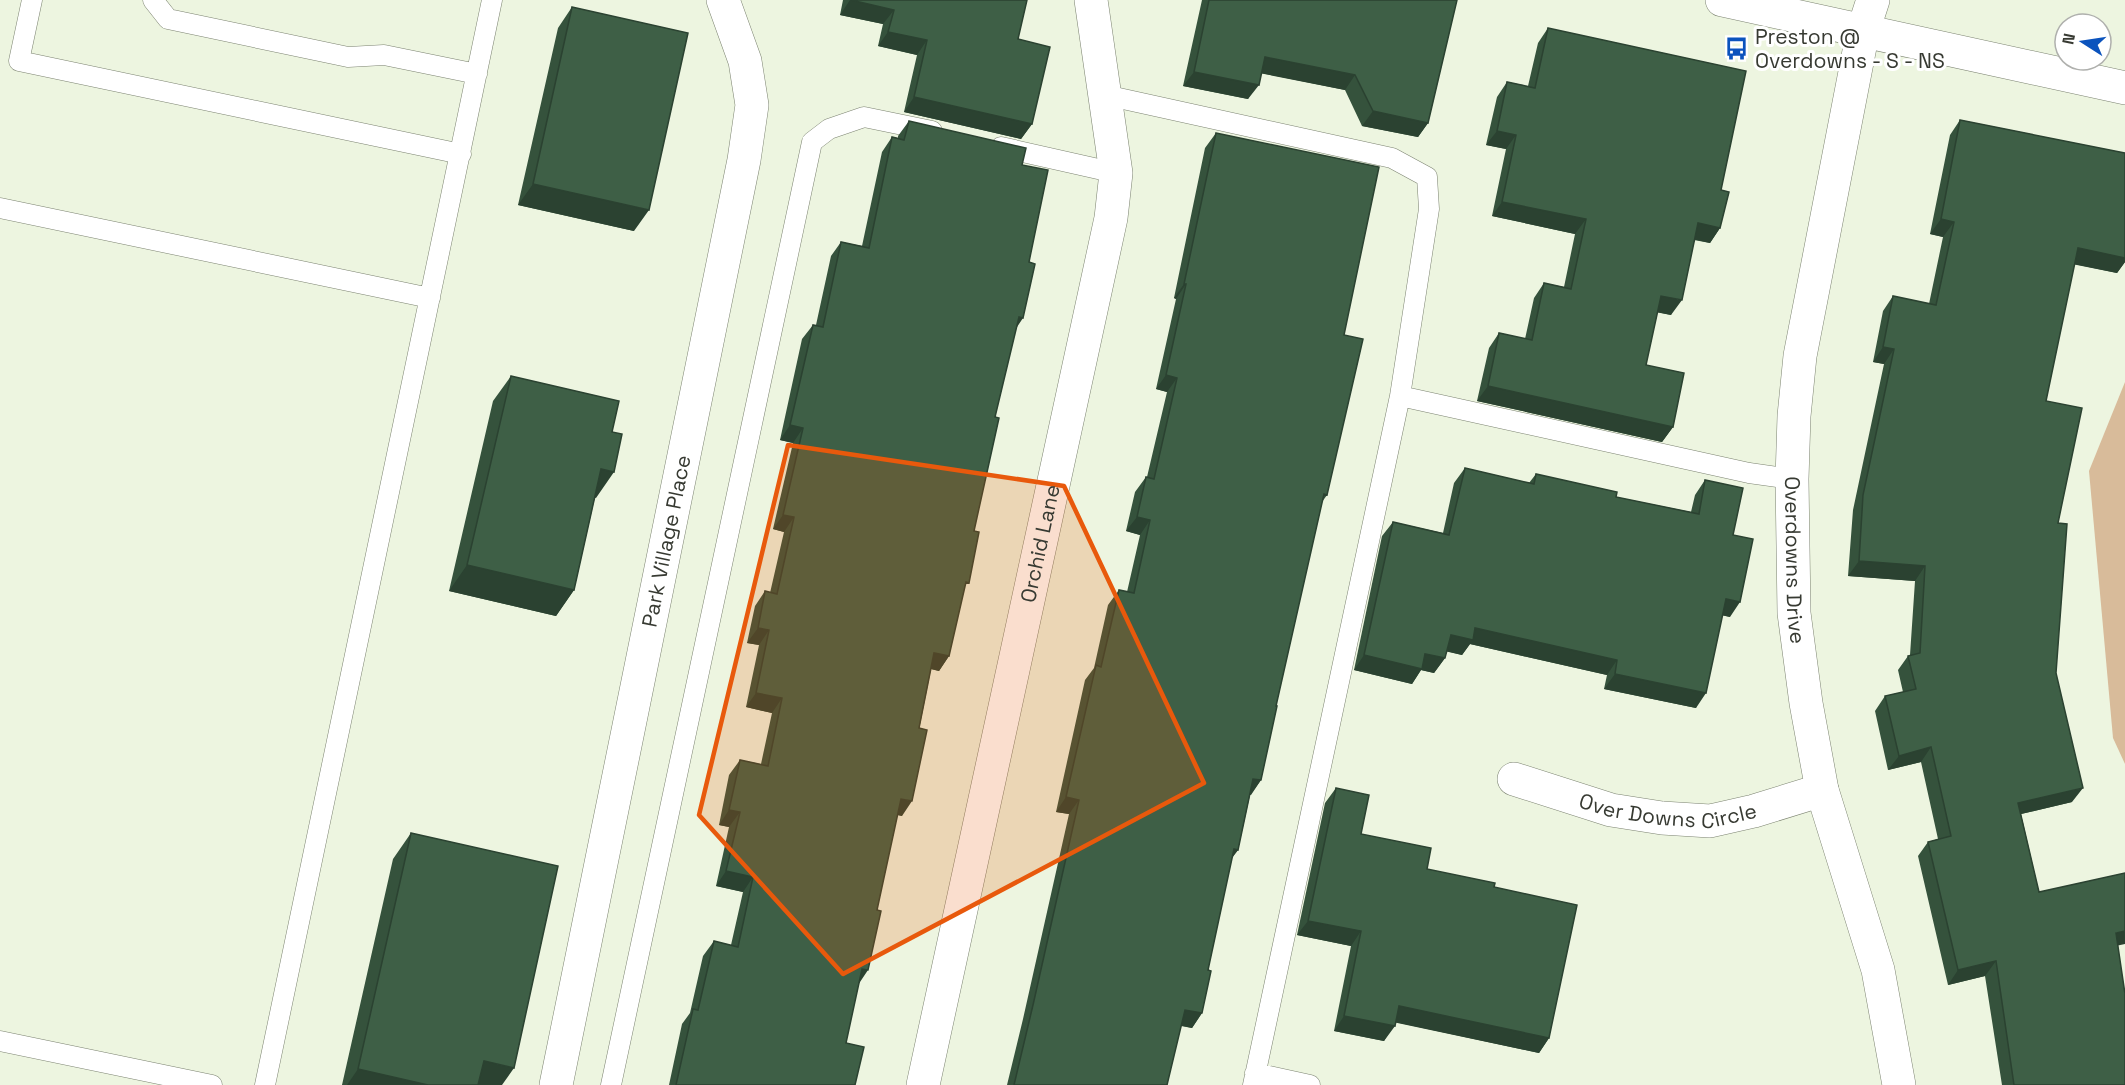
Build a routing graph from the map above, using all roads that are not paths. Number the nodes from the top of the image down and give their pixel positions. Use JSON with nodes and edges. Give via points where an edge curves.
{"nodes":[{"id":1,"x":33,"y":0,"type":"edge"},
{"id":2,"x":153,"y":0,"type":"edge"},
{"id":3,"x":492,"y":0,"type":"edge"},
{"id":4,"x":723,"y":0,"type":"edge"},
{"id":5,"x":1091,"y":0,"type":"edge"},
{"id":6,"x":1722,"y":0,"type":"edge"},
{"id":7,"x":1853,"y":0,"type":"edge"},
{"id":8,"x":1873,"y":0,"type":"edge"},
{"id":9,"x":1863,"y":31,"type":"junction"},
{"id":10,"x":10,"y":61,"type":"edge"},
{"id":11,"x":477,"y":74,"type":"junction"},
{"id":12,"x":2125,"y":88,"type":"edge"},
{"id":13,"x":1105,"y":95,"type":"junction"},
{"id":14,"x":955,"y":136,"type":"edge"},
{"id":15,"x":978,"y":141,"type":"edge"},
{"id":16,"x":460,"y":154,"type":"junction"},
{"id":17,"x":1116,"y":173,"type":"junction"},
{"id":18,"x":0,"y":208,"type":"edge"},
{"id":19,"x":430,"y":298,"type":"junction"},
{"id":20,"x":1400,"y":396,"type":"junction"},
{"id":21,"x":1792,"y":479,"type":"junction"},
{"id":22,"x":1514,"y":779,"type":"dead end"},
{"id":23,"x":1822,"y":790,"type":"junction"},
{"id":24,"x":0,"y":1041,"type":"edge"},
{"id":25,"x":1254,"y":1079,"type":"edge"},
{"id":26,"x":212,"y":1085,"type":"edge"},
{"id":27,"x":265,"y":1085,"type":"edge"},
{"id":28,"x":556,"y":1085,"type":"edge"},
{"id":29,"x":611,"y":1085,"type":"edge"},
{"id":30,"x":923,"y":1085,"type":"edge"},
{"id":31,"x":1310,"y":1085,"type":"edge"},
{"id":32,"x":1899,"y":1085,"type":"edge"}],
"edges":[{"from":1,"to":10,"type":"lane"},
{"from":2,"to":11,"type":"lane","via":[[168,19],[348,57],[384,55]]},
{"from":3,"to":11,"type":"lane"},
{"from":4,"to":28,"type":"street","name":"Park Village Place","via":[[745,61],[752,105],[744,160]]},
{"from":5,"to":13,"type":"street","name":"Orchid Lane"},
{"from":6,"to":9,"type":"street"},
{"from":7,"to":9,"type":"street","name":"Overdowns Drive"},
{"from":8,"to":9,"type":"street","name":"Overdowns Drive"},
{"from":9,"to":12,"type":"street"},
{"from":9,"to":21,"type":"street","name":"Overdowns Drive","via":[[1800,356]]},
{"from":10,"to":16,"type":"lane"},
{"from":11,"to":16,"type":"lane"},
{"from":13,"to":17,"type":"street","name":"Orchid Lane"},
{"from":13,"to":20,"type":"lane","via":[[1392,158],[1426,177],[1429,209]]},
{"from":14,"to":29,"type":"lane","via":[[864,117],[829,129],[812,142]]},
{"from":15,"to":17,"type":"lane"},
{"from":16,"to":19,"type":"lane"},
{"from":17,"to":30,"type":"street","name":"Orchid Lane","via":[[1111,218]]},
{"from":18,"to":19,"type":"lane"},
{"from":19,"to":27,"type":"lane"},
{"from":20,"to":21,"type":"lane","via":[[1749,473]]},
{"from":20,"to":25,"type":"lane"},
{"from":21,"to":23,"type":"street","name":"Overdowns Drive","via":[[1794,613]]},
{"from":22,"to":23,"type":"street","name":"Over Downs Circle","via":[[1611,810],[1710,821]]},
{"from":23,"to":32,"type":"street","name":"Overdowns Drive","via":[[1878,970]]},
{"from":24,"to":26,"type":"lane"},
{"from":25,"to":31,"type":"lane"}]}
